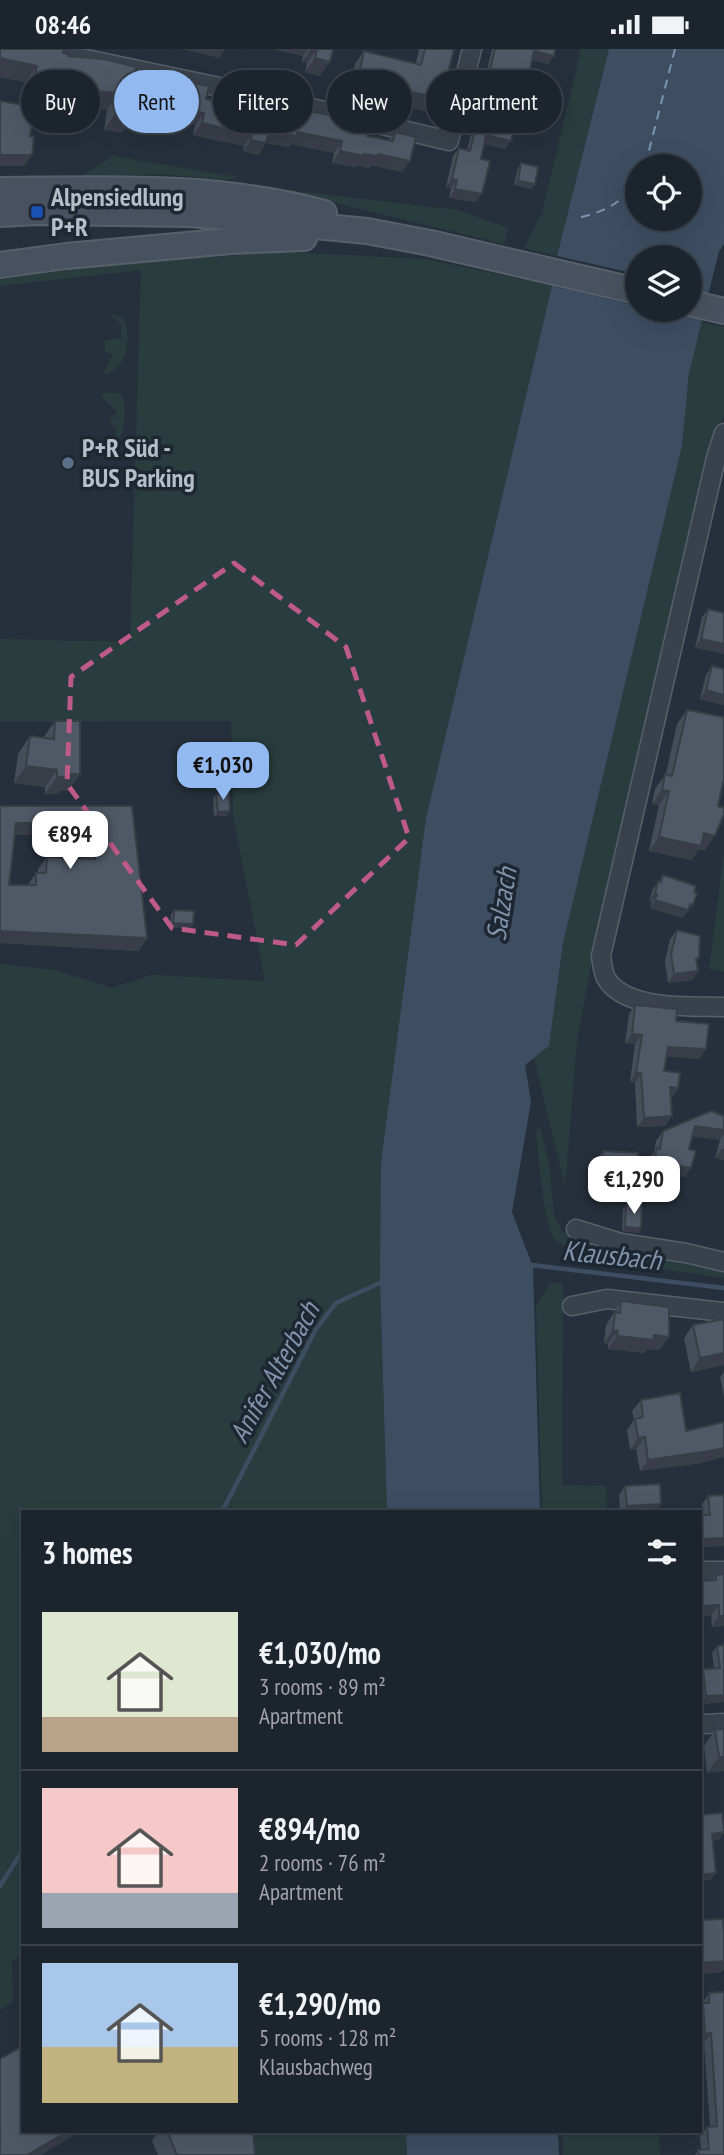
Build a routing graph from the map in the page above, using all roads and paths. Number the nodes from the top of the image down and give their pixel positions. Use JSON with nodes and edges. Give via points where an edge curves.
{"nodes":[{"id":1,"x":55,"y":49,"type":"edge"},
{"id":2,"x":472,"y":49,"type":"edge"},
{"id":3,"x":0,"y":190,"type":"edge"},
{"id":4,"x":0,"y":214,"type":"edge"},
{"id":5,"x":367,"y":231,"type":"junction"},
{"id":6,"x":0,"y":265,"type":"edge"},
{"id":7,"x":625,"y":288,"type":"edge"},
{"id":8,"x":702,"y":306,"type":"edge"},
{"id":9,"x":724,"y":311,"type":"edge"},
{"id":10,"x":724,"y":433,"type":"edge"},
{"id":11,"x":724,"y":1007,"type":"edge"},
{"id":12,"x":576,"y":1229,"type":"dead end"},
{"id":13,"x":724,"y":1262,"type":"edge"},
{"id":14,"x":572,"y":1306,"type":"dead end"},
{"id":15,"x":724,"y":1312,"type":"edge"},
{"id":16,"x":702,"y":1571,"type":"edge"},
{"id":17,"x":724,"y":1571,"type":"edge"},
{"id":18,"x":724,"y":1723,"type":"edge"},
{"id":19,"x":705,"y":1724,"type":"dead end"}],
"edges":[{"from":1,"to":2,"type":"street","via":[[449,141]]},
{"from":3,"to":5,"type":"main road","via":[[157,188],[235,195],[322,212]]},
{"from":4,"to":5,"type":"main road","via":[[191,214]]},
{"from":5,"to":6,"type":"main road","via":[[331,239],[231,241]]},
{"from":5,"to":7,"type":"main road"},
{"from":8,"to":9,"type":"main road"},
{"from":10,"to":11,"type":"street","via":[[601,956],[606,978],[638,1001]]},
{"from":12,"to":13,"type":"street","via":[[621,1243]]},
{"from":14,"to":15,"type":"street","via":[[607,1299]]},
{"from":16,"to":17,"type":"street"},
{"from":18,"to":19,"type":"street"}]}
